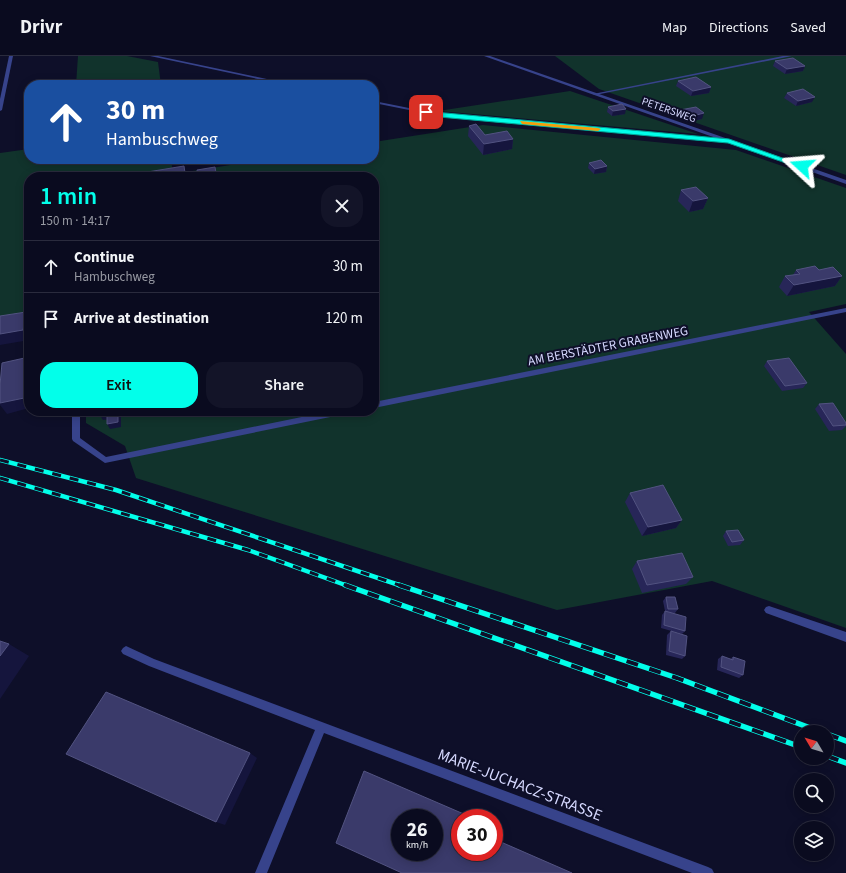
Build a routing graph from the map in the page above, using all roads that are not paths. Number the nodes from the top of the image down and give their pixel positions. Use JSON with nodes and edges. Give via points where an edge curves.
{"nodes":[{"id":1,"x":11,"y":56,"type":"edge"},
{"id":2,"x":152,"y":56,"type":"edge"},
{"id":3,"x":486,"y":56,"type":"edge"},
{"id":4,"x":790,"y":56,"type":"edge"},
{"id":5,"x":269,"y":80,"type":"edge"},
{"id":6,"x":596,"y":94,"type":"junction"},
{"id":7,"x":379,"y":103,"type":"edge"},
{"id":8,"x":0,"y":110,"type":"edge"},
{"id":9,"x":729,"y":141,"type":"junction"},
{"id":10,"x":846,"y":182,"type":"edge"},
{"id":11,"x":846,"y":310,"type":"edge"},
{"id":12,"x":379,"y":404,"type":"edge"},
{"id":13,"x":76,"y":416,"type":"edge"},
{"id":14,"x":321,"y":416,"type":"edge"},
{"id":15,"x":769,"y":610,"type":"dead end"},
{"id":16,"x":846,"y":637,"type":"edge"},
{"id":17,"x":126,"y":650,"type":"dead end"},
{"id":18,"x":321,"y":727,"type":"junction"},
{"id":19,"x":261,"y":873,"type":"edge"},
{"id":20,"x":708,"y":873,"type":"edge"}],
"edges":[{"from":1,"to":8,"type":"street"},
{"from":2,"to":5,"type":"street"},
{"from":3,"to":6,"type":"street","name":"PETERSWEG"},
{"from":4,"to":6,"type":"street"},
{"from":6,"to":9,"type":"street","name":"PETERSWEG"},
{"from":7,"to":9,"type":"street","via":[[439,115]]},
{"from":9,"to":10,"type":"street","name":"PETERSWEG"},
{"from":11,"to":12,"type":"street","name":"AM BERSTÄDTER GRABENWEG"},
{"from":13,"to":14,"type":"street","via":[[76,439],[105,460]]},
{"from":15,"to":16,"type":"street"},
{"from":17,"to":18,"type":"street","name":"MARIE-JUCHACZ-STRASSE"},
{"from":18,"to":19,"type":"street"},
{"from":18,"to":20,"type":"street","name":"MARIE-JUCHACZ-STRASSE"}]}
